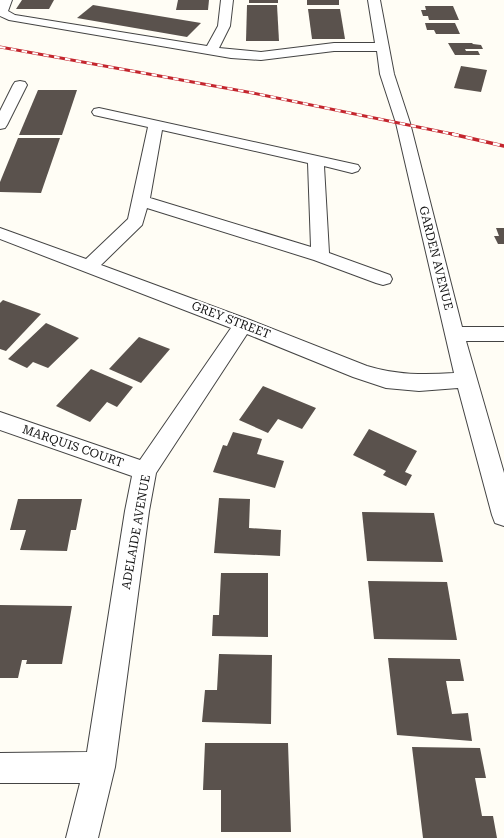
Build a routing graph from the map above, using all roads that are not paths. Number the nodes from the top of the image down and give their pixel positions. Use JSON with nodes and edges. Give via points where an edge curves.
{"nodes":[{"id":1,"x":6,"y":0,"type":"edge"},
{"id":2,"x":227,"y":0,"type":"edge"},
{"id":3,"x":374,"y":0,"type":"edge"},
{"id":4,"x":382,"y":47,"type":"junction"},
{"id":5,"x":212,"y":50,"type":"junction"},
{"id":6,"x":20,"y":85,"type":"dead end"},
{"id":7,"x":99,"y":112,"type":"dead end"},
{"id":8,"x":156,"y":124,"type":"junction"},
{"id":9,"x":0,"y":125,"type":"edge"},
{"id":10,"x":316,"y":160,"type":"junction"},
{"id":11,"x":352,"y":168,"type":"dead end"},
{"id":12,"x":141,"y":201,"type":"junction"},
{"id":13,"x":0,"y":232,"type":"edge"},
{"id":14,"x":320,"y":256,"type":"junction"},
{"id":15,"x":90,"y":265,"type":"junction"},
{"id":16,"x":383,"y":279,"type":"dead end"},
{"id":17,"x":243,"y":325,"type":"junction"},
{"id":18,"x":454,"y":334,"type":"junction"},
{"id":19,"x":504,"y":334,"type":"edge"},
{"id":20,"x":466,"y":380,"type":"junction"},
{"id":21,"x":0,"y":421,"type":"edge"},
{"id":22,"x":145,"y":471,"type":"junction"},
{"id":23,"x":504,"y":515,"type":"edge"},
{"id":24,"x":100,"y":767,"type":"junction"},
{"id":25,"x":0,"y":768,"type":"edge"},
{"id":26,"x":82,"y":838,"type":"edge"}],
"edges":[{"from":1,"to":5,"type":"street","via":[[1,12],[13,18]]},
{"from":2,"to":5,"type":"street","via":[[225,26]]},
{"from":3,"to":4,"type":"street","name":"GARDEN AVENUE"},
{"from":4,"to":5,"type":"street","via":[[330,47],[261,56]]},
{"from":4,"to":18,"type":"street","name":"GARDEN AVENUE"},
{"from":6,"to":9,"type":"street"},
{"from":7,"to":8,"type":"street"},
{"from":8,"to":10,"type":"street"},
{"from":8,"to":12,"type":"street"},
{"from":10,"to":11,"type":"street"},
{"from":10,"to":14,"type":"street"},
{"from":12,"to":14,"type":"street"},
{"from":12,"to":15,"type":"street","via":[[136,221]]},
{"from":13,"to":15,"type":"street","name":"GREY STREET"},
{"from":14,"to":16,"type":"street"},
{"from":15,"to":17,"type":"street","name":"GREY STREET"},
{"from":17,"to":20,"type":"street","name":"GREY STREET","via":[[386,380],[419,383]]},
{"from":17,"to":22,"type":"street","name":"ADELAIDE AVENUE"},
{"from":18,"to":19,"type":"street"},
{"from":18,"to":20,"type":"street","name":"GARDEN AVENUE"},
{"from":20,"to":23,"type":"street","name":"GARDEN AVENUE"},
{"from":21,"to":22,"type":"street","name":"MARQUIS COURT"},
{"from":22,"to":24,"type":"street","name":"ADELAIDE AVENUE"},
{"from":24,"to":25,"type":"street"},
{"from":24,"to":26,"type":"street","name":"ADELAIDE AVENUE"}]}
